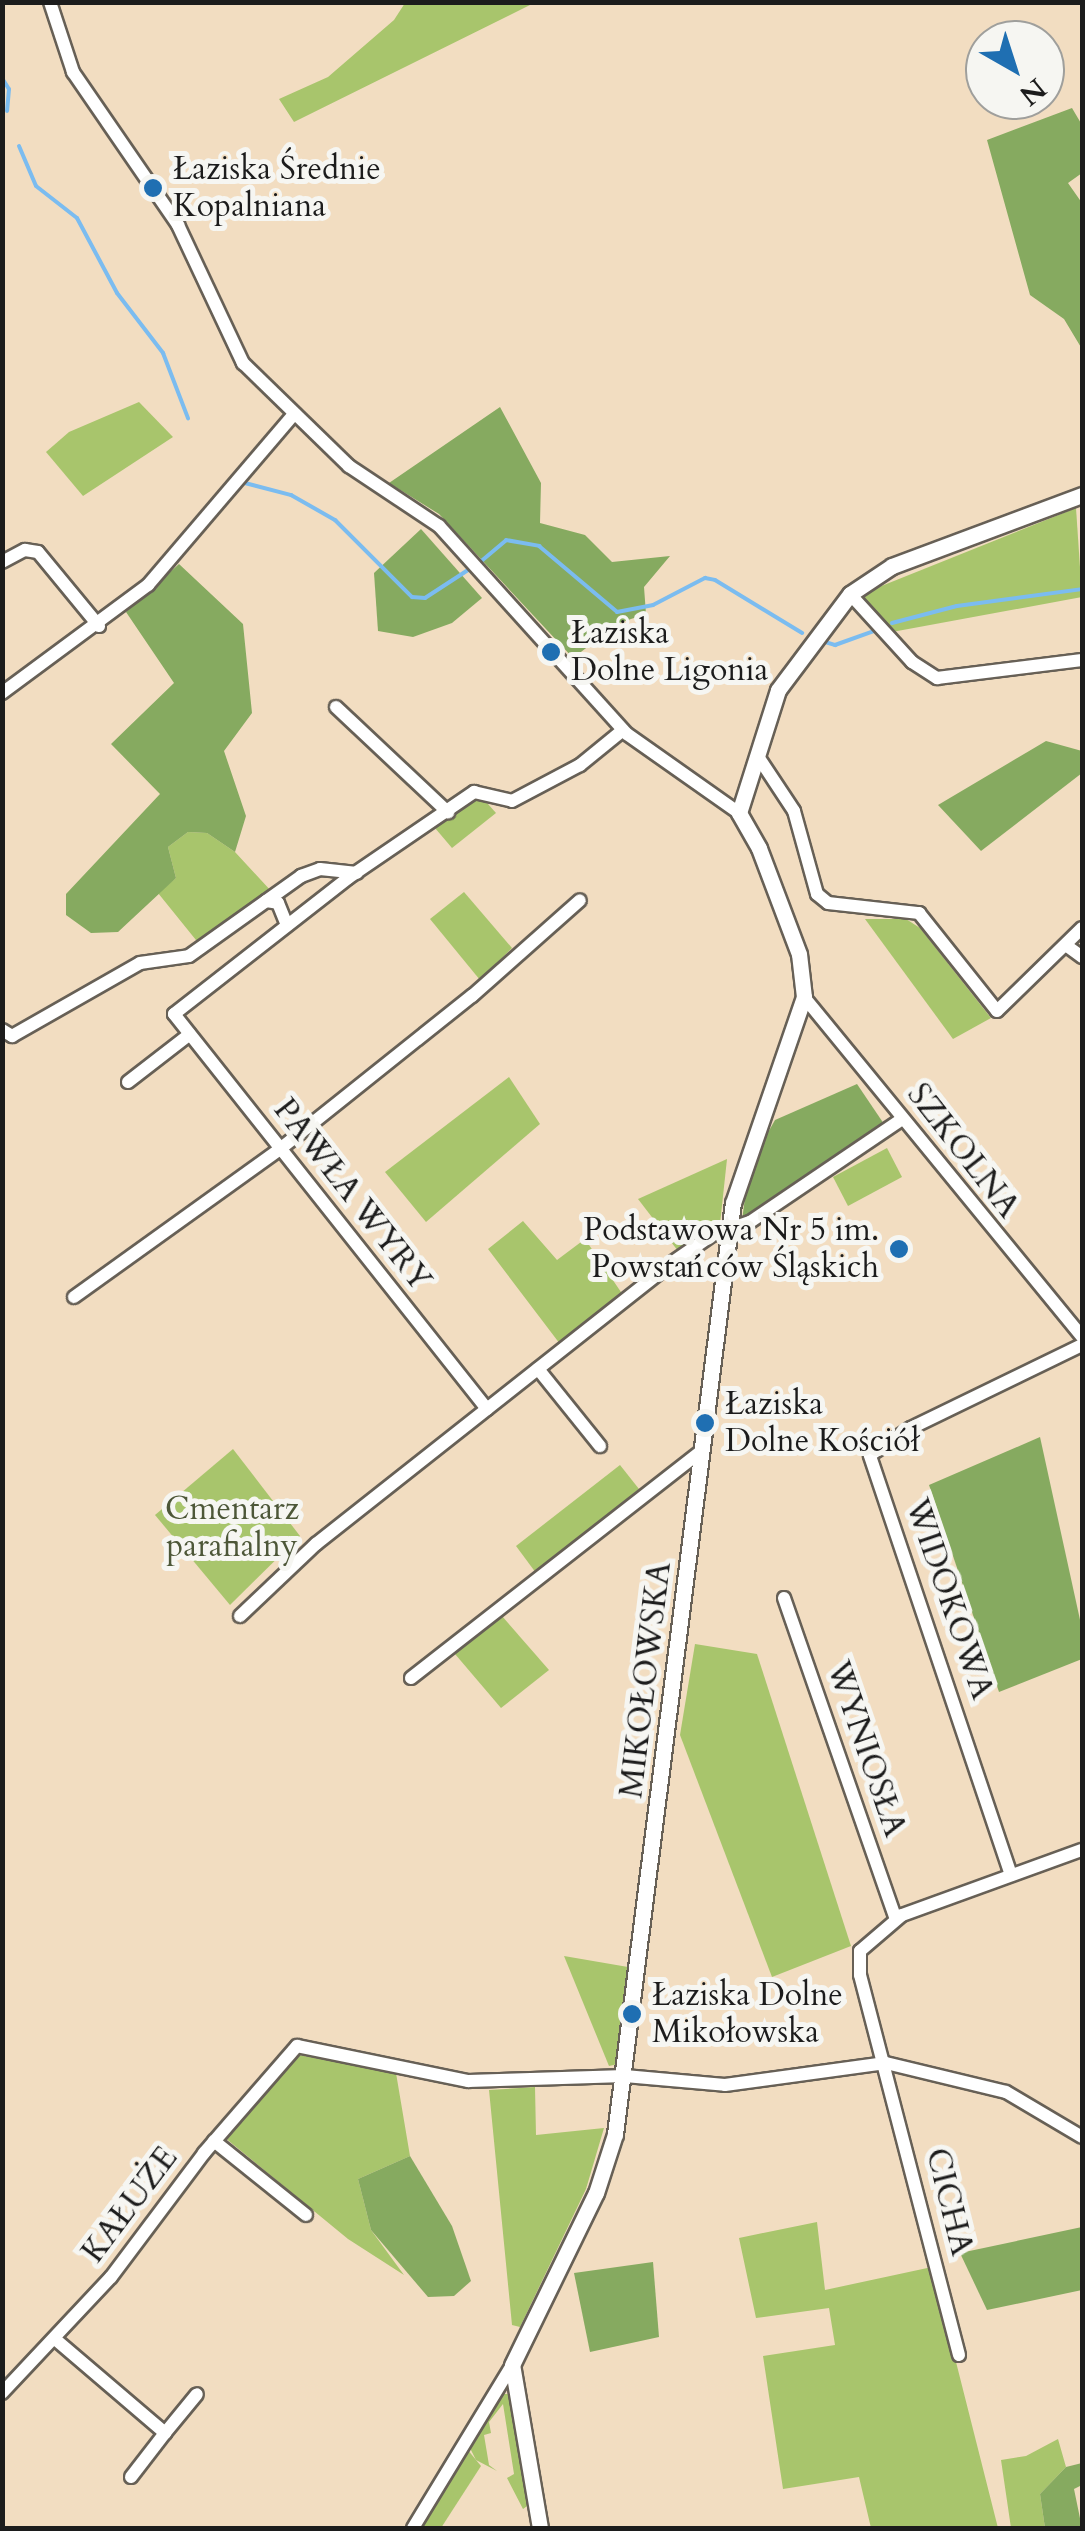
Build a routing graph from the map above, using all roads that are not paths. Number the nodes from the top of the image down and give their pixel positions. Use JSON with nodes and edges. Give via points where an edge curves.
{"nodes":[{"id":1,"x":50,"y":2,"type":"edge"},
{"id":2,"x":294,"y":414,"type":"junction"},
{"id":3,"x":1082,"y":495,"type":"edge"},
{"id":4,"x":2,"y":562,"type":"edge"},
{"id":5,"x":850,"y":594,"type":"junction"},
{"id":6,"x":99,"y":626,"type":"junction"},
{"id":7,"x":1082,"y":660,"type":"edge"},
{"id":8,"x":2,"y":693,"type":"edge"},
{"id":9,"x":336,"y":707,"type":"dead end"},
{"id":10,"x":622,"y":730,"type":"junction"},
{"id":11,"x":757,"y":756,"type":"junction"},
{"id":12,"x":448,"y":812,"type":"junction"},
{"id":13,"x":739,"y":813,"type":"junction"},
{"id":14,"x":351,"y":870,"type":"junction"},
{"id":15,"x":580,"y":900,"type":"dead end"},
{"id":16,"x":266,"y":901,"type":"junction"},
{"id":17,"x":287,"y":925,"type":"junction"},
{"id":18,"x":1082,"y":928,"type":"edge"},
{"id":19,"x":1067,"y":946,"type":"junction"},
{"id":20,"x":1082,"y":957,"type":"edge"},
{"id":21,"x":804,"y":997,"type":"junction"},
{"id":22,"x":2,"y":1030,"type":"edge"},
{"id":23,"x":190,"y":1034,"type":"junction"},
{"id":24,"x":128,"y":1082,"type":"dead end"},
{"id":25,"x":902,"y":1120,"type":"junction"},
{"id":26,"x":280,"y":1148,"type":"junction"},
{"id":27,"x":730,"y":1230,"type":"junction"},
{"id":28,"x":74,"y":1297,"type":"dead end"},
{"id":29,"x":1082,"y":1337,"type":"edge"},
{"id":30,"x":1082,"y":1345,"type":"edge"},
{"id":31,"x":538,"y":1370,"type":"junction"},
{"id":32,"x":487,"y":1409,"type":"junction"},
{"id":33,"x":600,"y":1446,"type":"dead end"},
{"id":34,"x":702,"y":1452,"type":"junction"},
{"id":35,"x":784,"y":1598,"type":"dead end"},
{"id":36,"x":240,"y":1616,"type":"dead end"},
{"id":37,"x":411,"y":1678,"type":"dead end"},
{"id":38,"x":1082,"y":1850,"type":"edge"},
{"id":39,"x":1011,"y":1876,"type":"junction"},
{"id":40,"x":896,"y":1919,"type":"junction"},
{"id":41,"x":886,"y":2063,"type":"junction"},
{"id":42,"x":626,"y":2076,"type":"junction"},
{"id":43,"x":1082,"y":2138,"type":"edge"},
{"id":44,"x":214,"y":2140,"type":"junction"},
{"id":45,"x":306,"y":2214,"type":"dead end"},
{"id":46,"x":55,"y":2339,"type":"junction"},
{"id":47,"x":960,"y":2355,"type":"dead end"},
{"id":48,"x":512,"y":2365,"type":"junction"},
{"id":49,"x":2,"y":2393,"type":"edge"},
{"id":50,"x":198,"y":2394,"type":"dead end"},
{"id":51,"x":165,"y":2433,"type":"junction"},
{"id":52,"x":131,"y":2476,"type":"dead end"},
{"id":53,"x":412,"y":2528,"type":"edge"},
{"id":54,"x":540,"y":2528,"type":"edge"}],
"edges":[{"from":1,"to":2,"type":"street","via":[[72,72],[178,225],[234,352]]},
{"from":2,"to":6,"type":"street","via":[[148,585]]},
{"from":2,"to":10,"type":"street","via":[[360,474],[422,512]]},
{"from":3,"to":5,"type":"street","via":[[892,566]]},
{"from":4,"to":6,"type":"street","via":[[26,550],[38,552]]},
{"from":5,"to":7,"type":"street","via":[[912,662],[937,678]]},
{"from":5,"to":11,"type":"street","via":[[792,665]]},
{"from":6,"to":8,"type":"street"},
{"from":9,"to":12,"type":"street"},
{"from":10,"to":12,"type":"street","via":[[580,765],[512,801],[474,792]]},
{"from":10,"to":13,"type":"street"},
{"from":11,"to":13,"type":"street"},
{"from":11,"to":19,"type":"street","via":[[794,811],[816,894],[828,903],[919,914],[996,1011]]},
{"from":12,"to":14,"type":"street"},
{"from":13,"to":21,"type":"street","name":"MIKOŁOWSKA","via":[[799,954]]},
{"from":14,"to":16,"type":"street","via":[[301,876]]},
{"from":14,"to":17,"type":"street"},
{"from":15,"to":26,"type":"street","via":[[472,996]]},
{"from":16,"to":17,"type":"street","via":[[278,904]]},
{"from":16,"to":22,"type":"street","via":[[188,956],[140,962],[12,1036]]},
{"from":17,"to":23,"type":"street","name":"PAWŁA WYRY","via":[[174,1014]]},
{"from":18,"to":19,"type":"street"},
{"from":19,"to":20,"type":"street"},
{"from":21,"to":25,"type":"street","name":"SZKOLNA"},
{"from":21,"to":27,"type":"street","name":"MIKOŁOWSKA","via":[[742,1164]]},
{"from":23,"to":24,"type":"street"},
{"from":23,"to":26,"type":"street","name":"PAWŁA WYRY"},
{"from":25,"to":27,"type":"street"},
{"from":25,"to":29,"type":"street","name":"SZKOLNA"},
{"from":26,"to":28,"type":"street"},
{"from":26,"to":32,"type":"street","name":"PAWŁA WYRY"},
{"from":27,"to":31,"type":"street","via":[[673,1262]]},
{"from":27,"to":34,"type":"street","name":"MIKOŁOWSKA"},
{"from":30,"to":39,"type":"street","name":"WIDOKOWA","via":[[912,1428],[870,1456]]},
{"from":31,"to":32,"type":"street"},
{"from":31,"to":33,"type":"street"},
{"from":32,"to":36,"type":"street","via":[[316,1544]]},
{"from":34,"to":37,"type":"street"},
{"from":34,"to":42,"type":"street","name":"MIKOŁOWSKA"},
{"from":35,"to":40,"type":"street","name":"WYNIOSŁA"},
{"from":38,"to":39,"type":"street"},
{"from":39,"to":40,"type":"street"},
{"from":40,"to":41,"type":"street","name":"CICHA","via":[[860,1952],[860,1975]]},
{"from":41,"to":42,"type":"street","via":[[725,2085]]},
{"from":41,"to":43,"type":"street","via":[[1006,2092]]},
{"from":41,"to":47,"type":"street","name":"CICHA"},
{"from":42,"to":44,"type":"street","name":"KAŁUŻE","via":[[454,2080],[297,2046]]},
{"from":42,"to":48,"type":"street","name":"MIKOŁOWSKA","via":[[596,2193]]},
{"from":44,"to":45,"type":"street"},
{"from":44,"to":46,"type":"street","name":"KAŁUŻE"},
{"from":46,"to":49,"type":"street","name":"KAŁUŻE"},
{"from":46,"to":51,"type":"street"},
{"from":48,"to":53,"type":"street"},
{"from":48,"to":54,"type":"street"},
{"from":50,"to":51,"type":"street"},
{"from":51,"to":52,"type":"street"}]}
